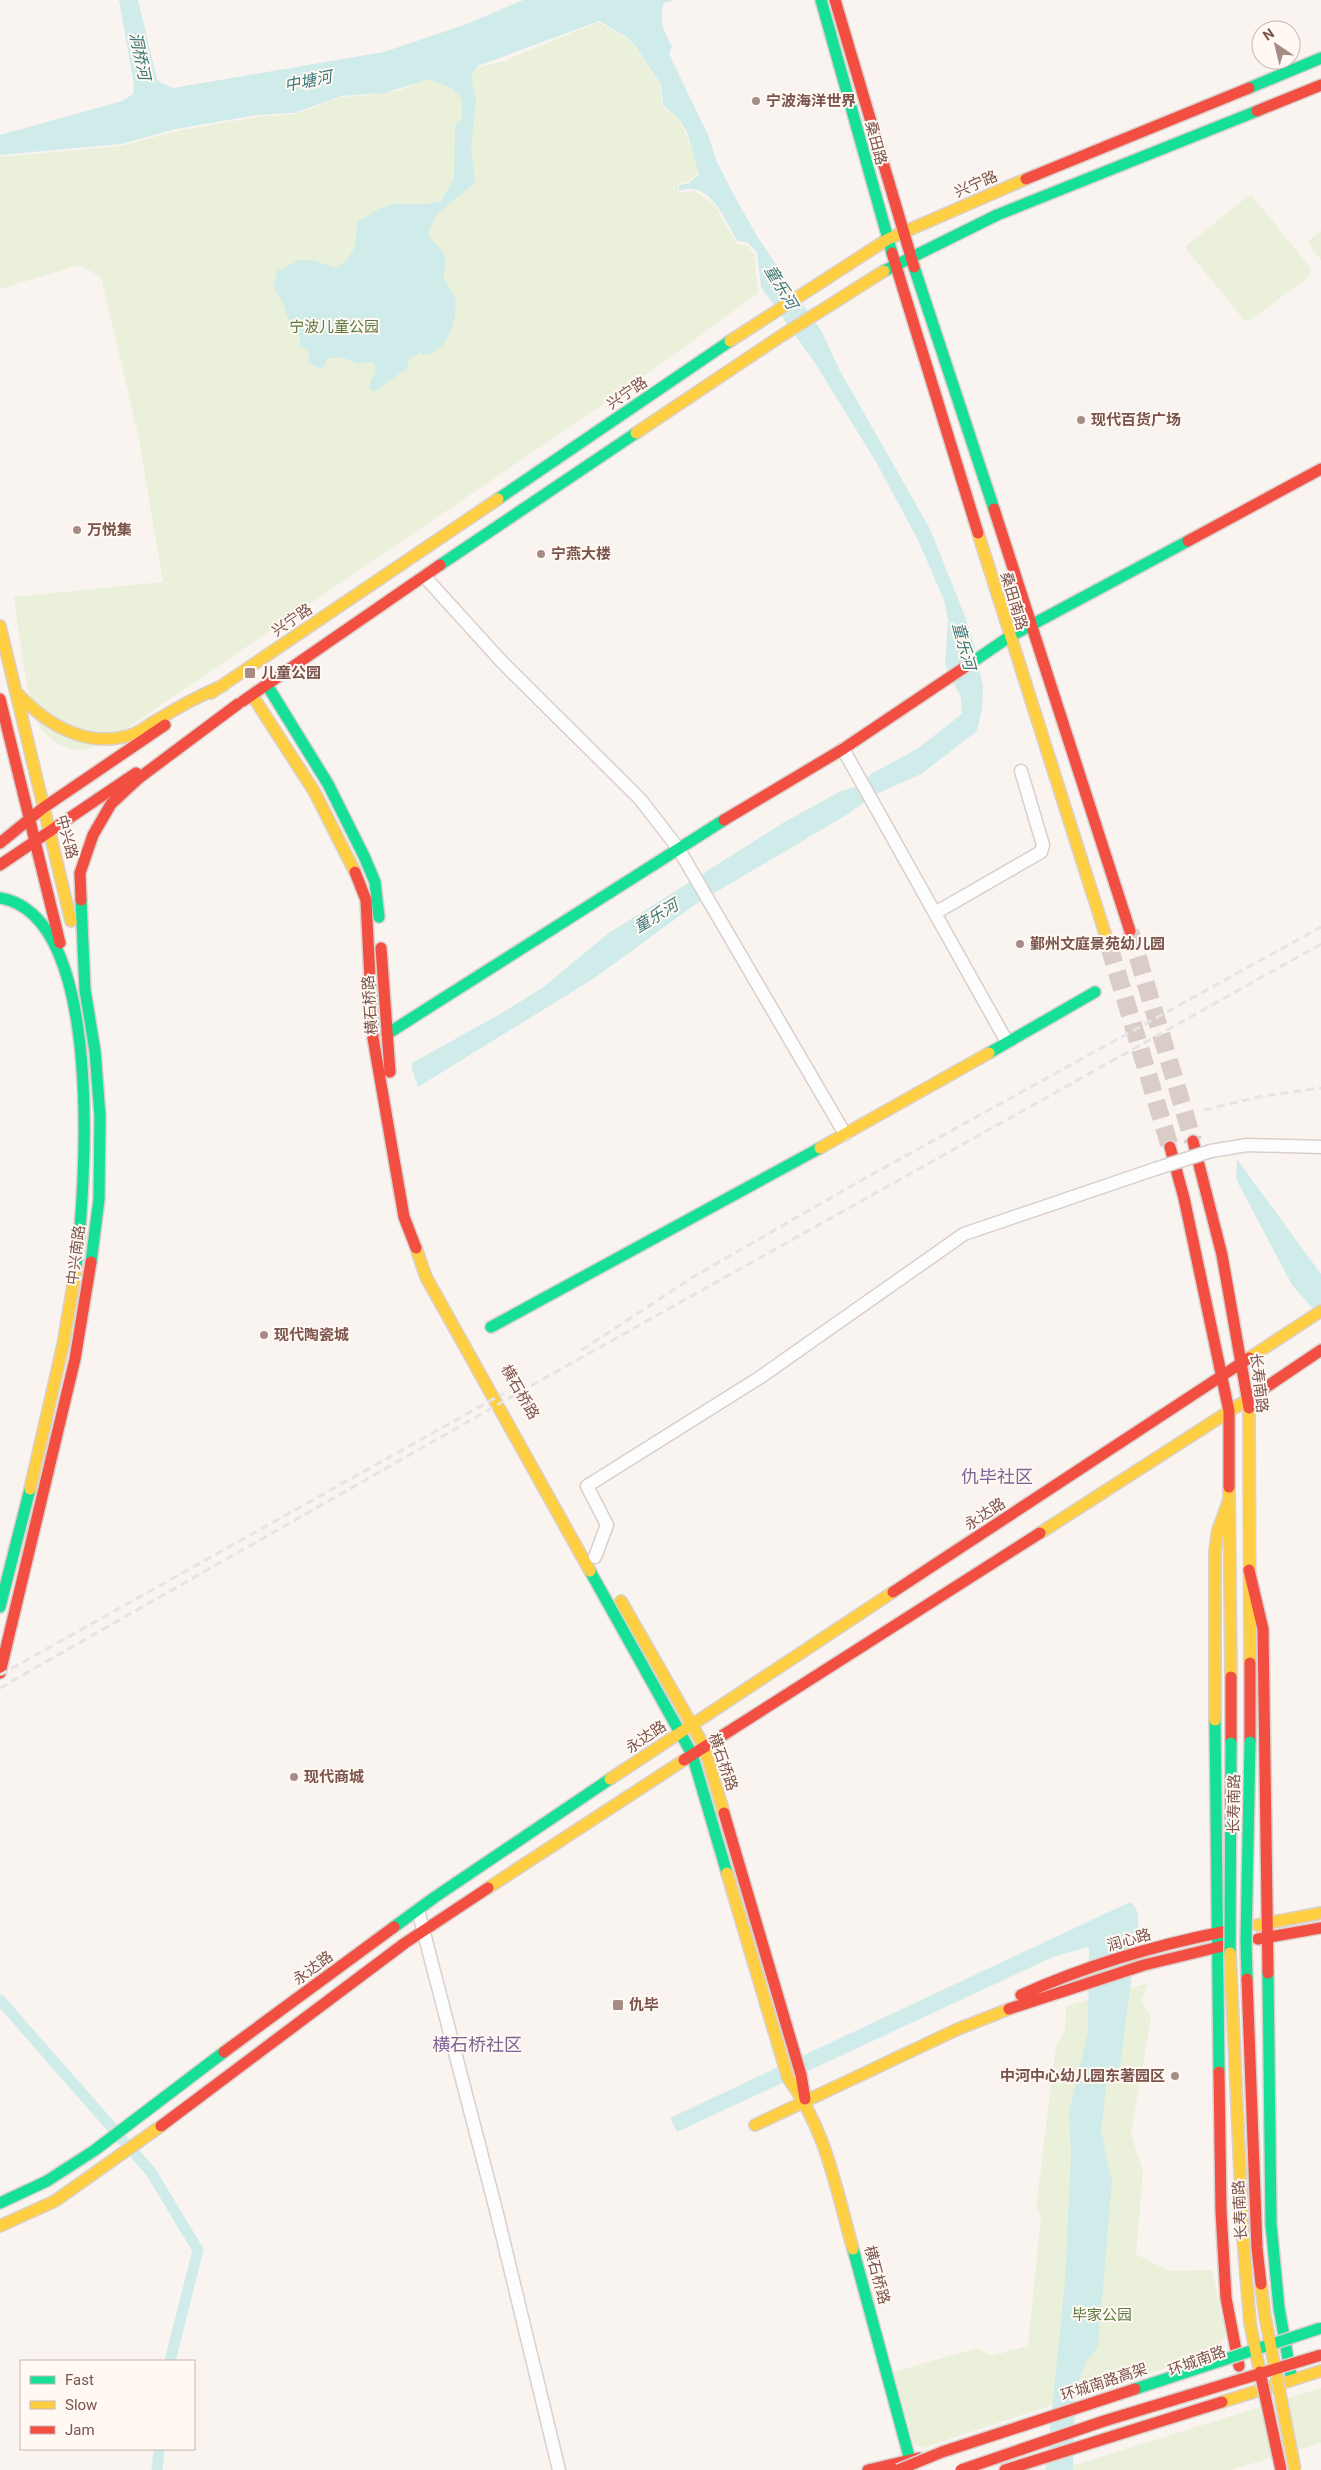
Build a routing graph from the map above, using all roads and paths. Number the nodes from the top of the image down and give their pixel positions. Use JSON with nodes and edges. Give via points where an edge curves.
{"nodes":[{"id":1,"x":822,"y":2,"type":"edge"},
{"id":2,"x":836,"y":2,"type":"edge"},
{"id":3,"x":1321,"y":58,"type":"edge"},
{"id":4,"x":1321,"y":85,"type":"edge"},
{"id":5,"x":902,"y":232,"type":"junction"},
{"id":6,"x":888,"y":239,"type":"junction"},
{"id":7,"x":910,"y":257,"type":"junction"},
{"id":8,"x":895,"y":264,"type":"junction"},
{"id":9,"x":1321,"y":469,"type":"edge"},
{"id":10,"x":424,"y":576,"type":"junction"},
{"id":11,"x":1032,"y":624,"type":"junction"},
{"id":12,"x":0,"y":626,"type":"edge"},
{"id":13,"x":1009,"y":637,"type":"junction"},
{"id":14,"x":224,"y":685,"type":"junction"},
{"id":15,"x":266,"y":685,"type":"junction"},
{"id":16,"x":16,"y":692,"type":"junction"},
{"id":17,"x":252,"y":695,"type":"junction"},
{"id":18,"x":0,"y":699,"type":"edge"},
{"id":19,"x":238,"y":704,"type":"junction"},
{"id":20,"x":843,"y":749,"type":"junction"},
{"id":21,"x":1021,"y":771,"type":"dead end"},
{"id":22,"x":43,"y":808,"type":"junction"},
{"id":23,"x":30,"y":820,"type":"junction"},
{"id":24,"x":49,"y":833,"type":"junction"},
{"id":25,"x":36,"y":842,"type":"junction"},
{"id":26,"x":0,"y":843,"type":"edge"},
{"id":27,"x":678,"y":848,"type":"junction"},
{"id":28,"x":0,"y":865,"type":"edge"},
{"id":29,"x":0,"y":898,"type":"edge"},
{"id":30,"x":935,"y":913,"type":"junction"},
{"id":31,"x":1130,"y":931,"type":"tunnel mouth"},
{"id":32,"x":1109,"y":946,"type":"tunnel mouth"},
{"id":33,"x":85,"y":990,"type":"junction"},
{"id":34,"x":72,"y":991,"type":"junction"},
{"id":35,"x":1095,"y":992,"type":"dead end"},
{"id":36,"x":386,"y":1034,"type":"junction"},
{"id":37,"x":1007,"y":1042,"type":"junction"},
{"id":38,"x":845,"y":1134,"type":"junction"},
{"id":39,"x":1193,"y":1142,"type":"tunnel mouth"},
{"id":40,"x":1321,"y":1146,"type":"edge"},
{"id":41,"x":1170,"y":1147,"type":"tunnel mouth"},
{"id":42,"x":1321,"y":1311,"type":"edge"},
{"id":43,"x":491,"y":1327,"type":"dead end"},
{"id":44,"x":1321,"y":1350,"type":"edge"},
{"id":45,"x":1242,"y":1364,"type":"junction"},
{"id":46,"x":1222,"y":1378,"type":"junction"},
{"id":47,"x":1249,"y":1399,"type":"junction"},
{"id":48,"x":1229,"y":1411,"type":"junction"},
{"id":49,"x":523,"y":1426,"type":"dead end"},
{"id":50,"x":533,"y":1444,"type":"dead end"},
{"id":51,"x":1229,"y":1500,"type":"junction"},
{"id":52,"x":595,"y":1557,"type":"junction"},
{"id":53,"x":1249,"y":1570,"type":"junction"},
{"id":54,"x":0,"y":1607,"type":"edge"},
{"id":55,"x":0,"y":1673,"type":"edge"},
{"id":56,"x":692,"y":1724,"type":"junction"},
{"id":57,"x":680,"y":1732,"type":"junction"},
{"id":58,"x":704,"y":1746,"type":"junction"},
{"id":59,"x":692,"y":1754,"type":"junction"},
{"id":60,"x":418,"y":1910,"type":"junction"},
{"id":61,"x":1321,"y":1914,"type":"edge"},
{"id":62,"x":1321,"y":1928,"type":"edge"},
{"id":63,"x":423,"y":1932,"type":"junction"},
{"id":64,"x":1268,"y":1937,"type":"junction"},
{"id":65,"x":1217,"y":1947,"type":"junction"},
{"id":66,"x":958,"y":2029,"type":"junction"},
{"id":67,"x":805,"y":2102,"type":"junction"},
{"id":68,"x":755,"y":2125,"type":"dead end"},
{"id":69,"x":0,"y":2203,"type":"edge"},
{"id":70,"x":0,"y":2226,"type":"edge"},
{"id":71,"x":1321,"y":2328,"type":"edge"},
{"id":72,"x":1321,"y":2333,"type":"edge"},
{"id":73,"x":1286,"y":2345,"type":"junction"},
{"id":74,"x":1321,"y":2355,"type":"edge"},
{"id":75,"x":1238,"y":2362,"type":"junction"},
{"id":76,"x":1321,"y":2371,"type":"edge"},
{"id":77,"x":1292,"y":2381,"type":"junction"},
{"id":78,"x":1247,"y":2395,"type":"junction"},
{"id":79,"x":942,"y":2452,"type":"junction"},
{"id":80,"x":910,"y":2465,"type":"edge"},
{"id":81,"x":559,"y":2470,"type":"edge"},
{"id":82,"x":868,"y":2470,"type":"edge"},
{"id":83,"x":898,"y":2470,"type":"edge"},
{"id":84,"x":961,"y":2470,"type":"edge"},
{"id":85,"x":1005,"y":2470,"type":"edge"},
{"id":86,"x":1281,"y":2470,"type":"edge"},
{"id":87,"x":1295,"y":2470,"type":"edge"}],
"edges":[{"from":1,"to":6,"type":"main road","name":"桑田路"},
{"from":2,"to":5,"type":"main road","name":"桑田路"},
{"from":3,"to":5,"type":"main road","name":"兴宁路"},
{"from":4,"to":7,"type":"main road","via":[[997,215]]},
{"from":5,"to":6,"type":"main road","name":"兴宁路"},
{"from":5,"to":7,"type":"main road","name":"桑田路"},
{"from":6,"to":8,"type":"main road","name":"桑田路"},
{"from":6,"to":14,"type":"main road","name":"兴宁路","via":[[766,317]]},
{"from":7,"to":8,"type":"main road"},
{"from":7,"to":11,"type":"main road","name":"桑田南路"},
{"from":8,"to":10,"type":"main road","via":[[781,336]]},
{"from":8,"to":13,"type":"main road","name":"桑田南路"},
{"from":9,"to":11,"type":"main road"},
{"from":10,"to":15,"type":"main road"},
{"from":10,"to":27,"type":"street","via":[[502,662],[640,799]]},
{"from":11,"to":13,"type":"main road"},
{"from":11,"to":31,"type":"main road","name":"桑田南路"},
{"from":12,"to":16,"type":"main road","name":"中兴路"},
{"from":13,"to":20,"type":"main road"},
{"from":13,"to":32,"type":"main road","name":"桑田南路"},
{"from":14,"to":16,"type":"main road","name":"中兴路","via":[[193,698],[135,734],[117,739],[73,734],[53,726],[36,714]]},
{"from":14,"to":22,"type":"main road","name":"兴宁路"},
{"from":15,"to":17,"type":"main road"},
{"from":15,"to":36,"type":"main road","name":"横石桥路","via":[[328,784],[371,870],[377,896]]},
{"from":16,"to":22,"type":"main road","name":"中兴路"},
{"from":17,"to":19,"type":"main road"},
{"from":17,"to":57,"type":"main road","name":"横石桥路","via":[[314,791],[366,900],[373,1038],[397,1182],[413,1245],[426,1277]]},
{"from":18,"to":23,"type":"main road"},
{"from":19,"to":24,"type":"main road"},
{"from":19,"to":33,"type":"main road","name":"中兴南路","via":[[123,790],[110,804],[93,836],[80,873]]},
{"from":20,"to":27,"type":"main road"},
{"from":20,"to":30,"type":"street"},
{"from":21,"to":30,"type":"street","via":[[1043,845],[1041,852]]},
{"from":22,"to":23,"type":"main road","name":"兴宁路"},
{"from":22,"to":24,"type":"main road","name":"中兴路"},
{"from":23,"to":25,"type":"main road"},
{"from":23,"to":26,"type":"main road","name":"兴宁路"},
{"from":24,"to":25,"type":"main road"},
{"from":24,"to":33,"type":"main road","name":"中兴路"},
{"from":25,"to":28,"type":"main road"},
{"from":25,"to":34,"type":"main road"},
{"from":27,"to":36,"type":"main road"},
{"from":27,"to":38,"type":"street"},
{"from":29,"to":34,"type":"main road","name":"中兴南路","via":[[29,910],[42,924],[55,946]]},
{"from":30,"to":37,"type":"street"},
{"from":33,"to":55,"type":"main road","name":"中兴南路","via":[[95,1051],[100,1116],[99,1199],[89,1281],[74,1359]]},
{"from":34,"to":54,"type":"main road","name":"中兴南路","via":[[86,1117],[85,1199],[60,1357]]},
{"from":35,"to":37,"type":"main road"},
{"from":36,"to":49,"type":"main road","name":"横石桥路","via":[[411,1190],[423,1238],[443,1290]]},
{"from":37,"to":38,"type":"main road"},
{"from":38,"to":43,"type":"main road"},
{"from":39,"to":45,"type":"main road","name":"长寿南路","via":[[1222,1255]]},
{"from":40,"to":52,"type":"street","bridge":true,"via":[[1247,1145],[1212,1150],[964,1234],[758,1378],[586,1486],[607,1525]]},
{"from":41,"to":46,"type":"main road","name":"长寿南路"},
{"from":42,"to":45,"type":"main road","name":"永达路"},
{"from":44,"to":47,"type":"main road"},
{"from":45,"to":46,"type":"main road","name":"永达路"},
{"from":45,"to":47,"type":"main road","name":"长寿南路"},
{"from":46,"to":48,"type":"main road","name":"长寿南路"},
{"from":46,"to":56,"type":"main road","name":"永达路"},
{"from":47,"to":48,"type":"main road"},
{"from":47,"to":53,"type":"main road","name":"长寿南路"},
{"from":48,"to":51,"type":"main road","name":"长寿南路"},
{"from":48,"to":58,"type":"main road"},
{"from":50,"to":52,"type":"main road","name":"横石桥路"},
{"from":51,"to":65,"type":"main road","via":[[1218,1530],[1215,1551]]},
{"from":51,"to":86,"type":"main road","name":"长寿南路","bridge":true,"via":[[1230,1943],[1243,2238],[1250,2323]]},
{"from":52,"to":56,"type":"main road","name":"横石桥路"},
{"from":53,"to":64,"type":"main road","via":[[1263,1629]]},
{"from":53,"to":87,"type":"main road","name":"长寿南路","bridge":true,"via":[[1246,1941],[1257,2248],[1265,2318]]},
{"from":56,"to":57,"type":"main road","name":"永达路"},
{"from":56,"to":58,"type":"main road","name":"横石桥路"},
{"from":57,"to":59,"type":"main road","name":"横石桥路"},
{"from":57,"to":60,"type":"main road","name":"永达路"},
{"from":58,"to":59,"type":"main road"},
{"from":58,"to":67,"type":"main road","name":"横石桥路","via":[[801,2075]]},
{"from":59,"to":63,"type":"main road"},
{"from":59,"to":67,"type":"main road","name":"横石桥路","via":[[788,2078]]},
{"from":60,"to":63,"type":"street"},
{"from":60,"to":69,"type":"main road","name":"永达路","via":[[95,2150],[47,2181]]},
{"from":61,"to":66,"type":"main road","name":"润心路","via":[[1202,1935],[1123,1956],[1047,1983],[998,2005]]},
{"from":62,"to":64,"type":"main road","name":"润心路"},
{"from":63,"to":70,"type":"main road","via":[[107,2166],[55,2200]]},
{"from":63,"to":81,"type":"street","via":[[496,2210]]},
{"from":64,"to":65,"type":"main road","name":"润心路"},
{"from":64,"to":73,"type":"main road","via":[[1271,2224]]},
{"from":65,"to":66,"type":"main road","name":"润心路","via":[[1144,1965],[1046,1996]]},
{"from":65,"to":75,"type":"main road","via":[[1221,2211],[1226,2298]]},
{"from":66,"to":67,"type":"main road","name":"润心路"},
{"from":67,"to":68,"type":"main road","name":"润心路"},
{"from":67,"to":80,"type":"main road","name":"横石桥路","via":[[822,2136]]},
{"from":71,"to":79,"type":"main road","name":"环城南路高架","bridge":true},
{"from":72,"to":73,"type":"main road","name":"环城南路"},
{"from":73,"to":75,"type":"main road","name":"环城南路"},
{"from":73,"to":77,"type":"main road"},
{"from":74,"to":84,"type":"main road","bridge":true,"via":[[1104,2421]]},
{"from":75,"to":78,"type":"main road"},
{"from":75,"to":80,"type":"main road","name":"环城南路","via":[[1045,2430]]},
{"from":76,"to":77,"type":"main road"},
{"from":77,"to":78,"type":"main road"},
{"from":78,"to":85,"type":"main road"},
{"from":79,"to":80,"type":"main road","bridge":true},
{"from":79,"to":83,"type":"main road","name":"环城南路高架","bridge":true},
{"from":80,"to":82,"type":"main road"}]}
